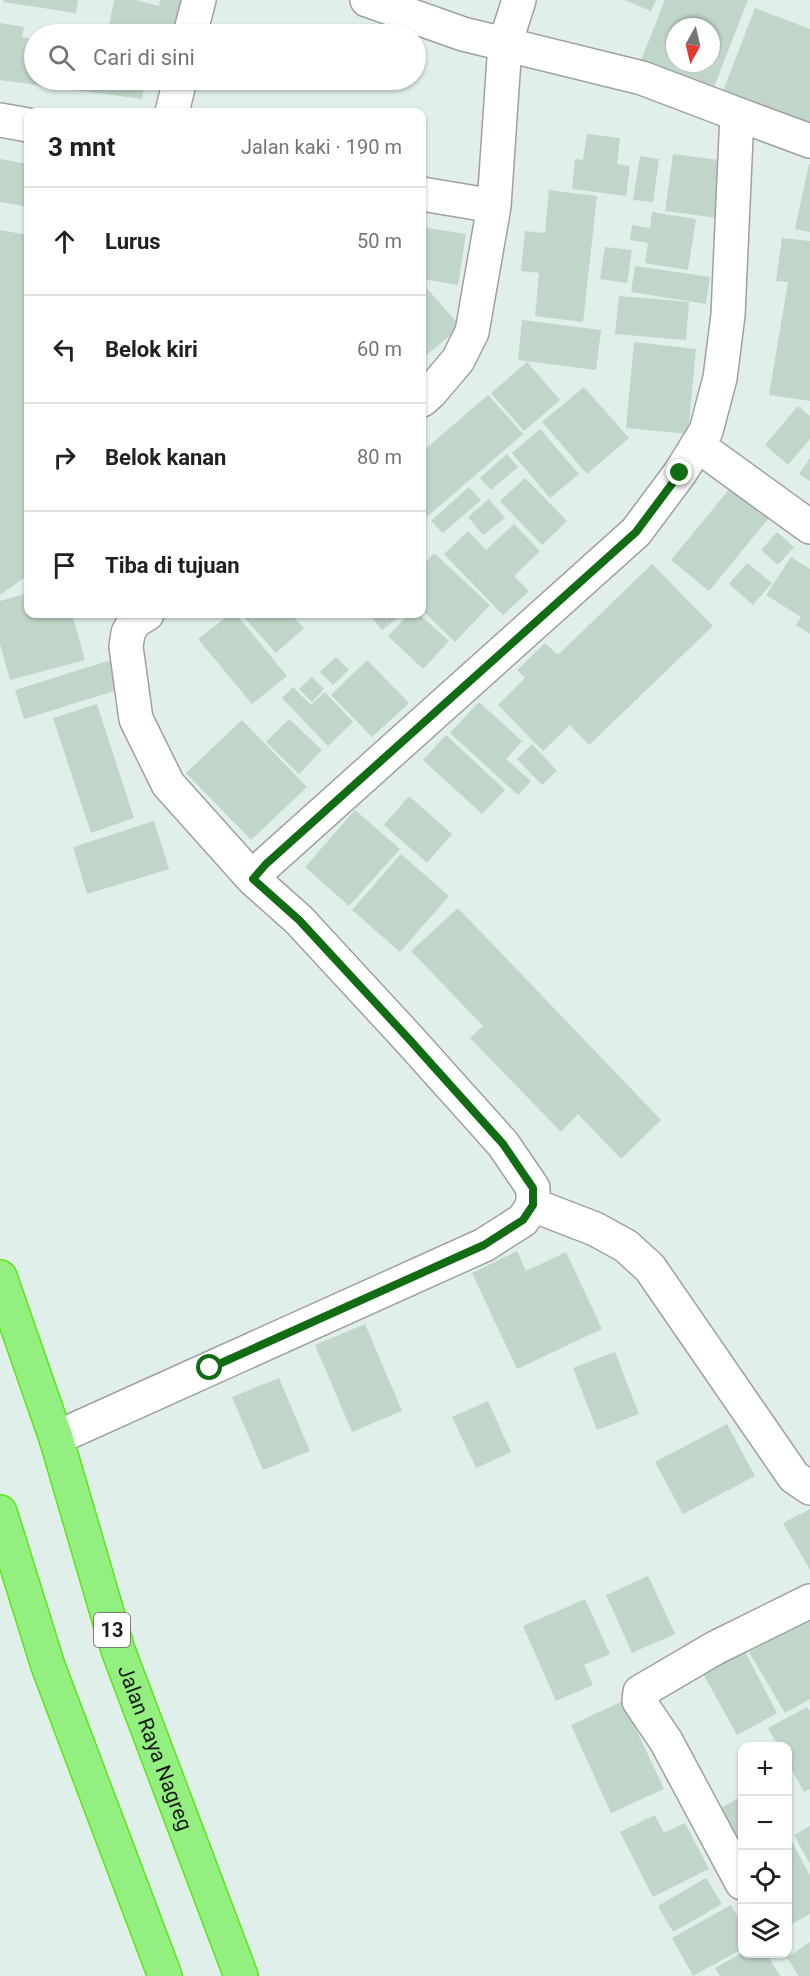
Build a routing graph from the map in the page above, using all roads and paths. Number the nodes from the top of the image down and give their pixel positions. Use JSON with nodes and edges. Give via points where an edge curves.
{"nodes":[{"id":1,"x":199,"y":0,"type":"edge"},
{"id":2,"x":367,"y":0,"type":"edge"},
{"id":3,"x":519,"y":0,"type":"edge"},
{"id":4,"x":193,"y":24,"type":"edge"},
{"id":5,"x":505,"y":44,"type":"junction"},
{"id":6,"x":178,"y":90,"type":"edge"},
{"id":7,"x":173,"y":108,"type":"edge"},
{"id":8,"x":737,"y":114,"type":"junction"},
{"id":9,"x":0,"y":120,"type":"edge"},
{"id":10,"x":24,"y":124,"type":"edge"},
{"id":11,"x":810,"y":141,"type":"edge"},
{"id":12,"x":426,"y":195,"type":"edge"},
{"id":13,"x":494,"y":206,"type":"junction"},
{"id":14,"x":426,"y":396,"type":"edge"},
{"id":15,"x":697,"y":445,"type":"junction"},
{"id":16,"x":810,"y":527,"type":"edge"},
{"id":17,"x":140,"y":618,"type":"edge"},
{"id":18,"x":253,"y":879,"type":"junction"},
{"id":19,"x":533,"y":1205,"type":"junction"},
{"id":20,"x":0,"y":1277,"type":"edge"},
{"id":21,"x":56,"y":1438,"type":"junction"},
{"id":22,"x":810,"y":1488,"type":"edge"},
{"id":23,"x":0,"y":1512,"type":"edge"},
{"id":24,"x":810,"y":1601,"type":"edge"},
{"id":25,"x":738,"y":1876,"type":"edge"},
{"id":26,"x":165,"y":1976,"type":"edge"},
{"id":27,"x":241,"y":1976,"type":"edge"}],
"edges":[{"from":1,"to":4,"type":"street"},
{"from":2,"to":5,"type":"street","via":[[463,34]]},
{"from":3,"to":5,"type":"street"},
{"from":5,"to":8,"type":"street","via":[[642,78]]},
{"from":5,"to":13,"type":"street"},
{"from":6,"to":7,"type":"street"},
{"from":8,"to":11,"type":"street"},
{"from":8,"to":15,"type":"street","via":[[728,315],[720,378],[706,431]]},
{"from":9,"to":10,"type":"street"},
{"from":12,"to":13,"type":"street"},
{"from":13,"to":14,"type":"street","via":[[472,332],[458,360]]},
{"from":15,"to":16,"type":"street"},
{"from":15,"to":18,"type":"street","via":[[636,532]]},
{"from":17,"to":18,"type":"street","via":[[128,633],[126,647],[136,719],[168,784]]},
{"from":18,"to":19,"type":"street","via":[[299,920],[503,1144],[533,1188]]},
{"from":19,"to":21,"type":"street","via":[[523,1220],[484,1245]]},
{"from":19,"to":22,"type":"street","via":[[595,1229],[626,1246],[650,1268],[794,1476]]},
{"from":20,"to":21,"type":"highway","name":"Jalan Raya Nagreg","number":"13"},
{"from":21,"to":27,"type":"highway","name":"Jalan Raya Nagreg","number":"13","via":[[118,1650]]},
{"from":23,"to":26,"type":"highway","via":[[48,1666]]},
{"from":24,"to":25,"type":"street","via":[[715,1648],[640,1692],[639,1701],[666,1741]]}]}
